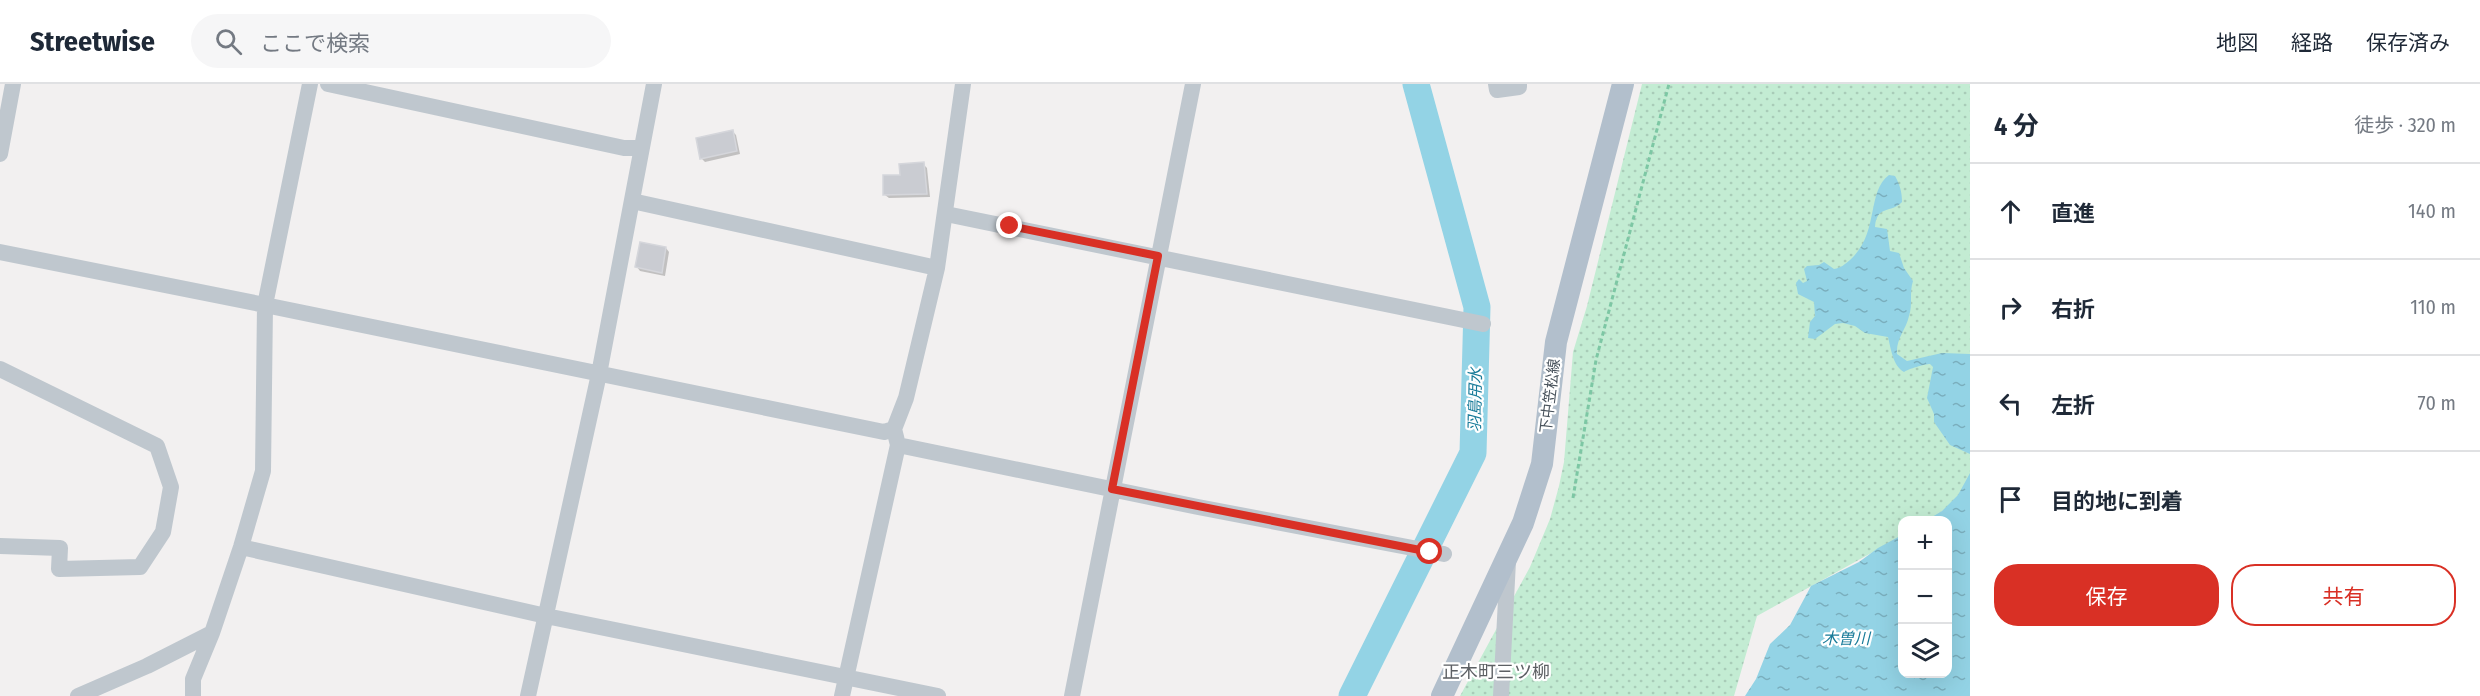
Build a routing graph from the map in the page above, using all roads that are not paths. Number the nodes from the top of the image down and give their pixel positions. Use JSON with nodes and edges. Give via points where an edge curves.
{"nodes":[{"id":1,"x":13,"y":84,"type":"edge"},
{"id":2,"x":310,"y":84,"type":"edge"},
{"id":3,"x":328,"y":84,"type":"edge"},
{"id":4,"x":654,"y":84,"type":"edge"},
{"id":5,"x":963,"y":84,"type":"edge"},
{"id":6,"x":1193,"y":84,"type":"edge"},
{"id":7,"x":1496,"y":84,"type":"edge"},
{"id":8,"x":1519,"y":84,"type":"edge"},
{"id":9,"x":1623,"y":84,"type":"edge"},
{"id":10,"x":640,"y":148,"type":"junction"},
{"id":11,"x":0,"y":154,"type":"edge"},
{"id":12,"x":633,"y":201,"type":"junction"},
{"id":13,"x":946,"y":214,"type":"junction"},
{"id":14,"x":0,"y":252,"type":"edge"},
{"id":15,"x":1158,"y":256,"type":"junction"},
{"id":16,"x":937,"y":268,"type":"junction"},
{"id":17,"x":265,"y":304,"type":"junction"},
{"id":18,"x":1483,"y":324,"type":"dead end"},
{"id":19,"x":0,"y":369,"type":"edge"},
{"id":20,"x":599,"y":374,"type":"junction"},
{"id":21,"x":896,"y":437,"type":"junction"},
{"id":22,"x":1112,"y":489,"type":"junction"},
{"id":23,"x":0,"y":546,"type":"edge"},
{"id":24,"x":241,"y":547,"type":"junction"},
{"id":25,"x":1444,"y":554,"type":"dead end"},
{"id":26,"x":1509,"y":555,"type":"junction"},
{"id":27,"x":546,"y":616,"type":"junction"},
{"id":28,"x":212,"y":633,"type":"junction"},
{"id":29,"x":846,"y":676,"type":"junction"},
{"id":30,"x":78,"y":696,"type":"edge"},
{"id":31,"x":193,"y":696,"type":"edge"},
{"id":32,"x":528,"y":696,"type":"edge"},
{"id":33,"x":842,"y":696,"type":"edge"},
{"id":34,"x":938,"y":696,"type":"edge"},
{"id":35,"x":1071,"y":696,"type":"edge"},
{"id":36,"x":1442,"y":696,"type":"edge"},
{"id":37,"x":1501,"y":696,"type":"edge"}],
"edges":[{"from":1,"to":11,"type":"street"},
{"from":2,"to":17,"type":"street"},
{"from":3,"to":10,"type":"street","via":[[624,148]]},
{"from":4,"to":10,"type":"street"},
{"from":5,"to":13,"type":"street"},
{"from":6,"to":15,"type":"street"},
{"from":7,"to":8,"type":"street","via":[[1497,90]]},
{"from":9,"to":26,"type":"main road","name":"下中笠松線","via":[[1556,342],[1542,464]]},
{"from":10,"to":12,"type":"street"},
{"from":12,"to":16,"type":"street"},
{"from":12,"to":20,"type":"street"},
{"from":13,"to":15,"type":"street"},
{"from":13,"to":16,"type":"street"},
{"from":14,"to":17,"type":"street"},
{"from":15,"to":18,"type":"street"},
{"from":15,"to":22,"type":"street"},
{"from":16,"to":21,"type":"street"},
{"from":17,"to":20,"type":"street"},
{"from":17,"to":24,"type":"street","via":[[263,471]]},
{"from":19,"to":23,"type":"street","via":[[157,446],[171,487],[163,531],[140,567],[59,569],[60,548]]},
{"from":20,"to":21,"type":"street"},
{"from":20,"to":27,"type":"street"},
{"from":21,"to":22,"type":"street"},
{"from":21,"to":29,"type":"street"},
{"from":22,"to":25,"type":"street"},
{"from":22,"to":35,"type":"street"},
{"from":24,"to":27,"type":"street"},
{"from":24,"to":28,"type":"street"},
{"from":26,"to":36,"type":"main road","name":"下中笠松線"},
{"from":26,"to":37,"type":"street"},
{"from":27,"to":29,"type":"street"},
{"from":27,"to":32,"type":"street"},
{"from":28,"to":30,"type":"street"},
{"from":28,"to":31,"type":"street","via":[[193,679]]},
{"from":29,"to":33,"type":"street"},
{"from":29,"to":34,"type":"street"}]}
